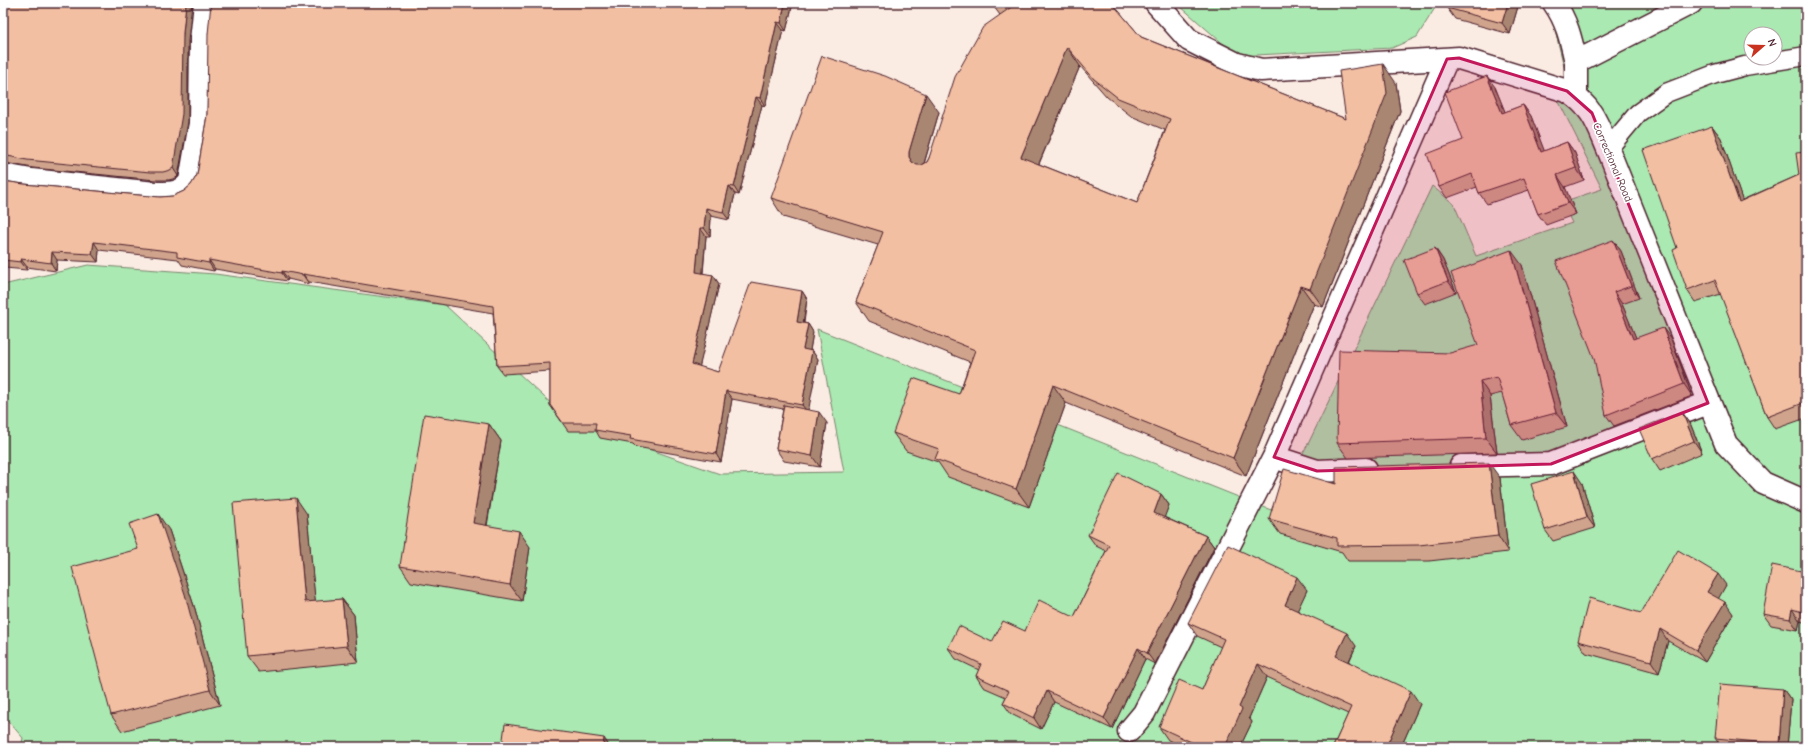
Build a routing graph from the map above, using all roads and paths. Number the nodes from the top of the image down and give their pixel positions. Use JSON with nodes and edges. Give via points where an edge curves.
{"nodes":[{"id":1,"x":205,"y":3,"type":"edge"},
{"id":2,"x":1156,"y":3,"type":"edge"},
{"id":3,"x":1554,"y":3,"type":"edge"},
{"id":4,"x":1691,"y":3,"type":"edge"},
{"id":5,"x":1806,"y":56,"type":"edge"},
{"id":6,"x":1447,"y":59,"type":"junction"},
{"id":7,"x":1576,"y":62,"type":"junction"},
{"id":8,"x":1576,"y":97,"type":"junction"},
{"id":9,"x":1608,"y":149,"type":"junction"},
{"id":10,"x":3,"y":175,"type":"edge"},
{"id":11,"x":1708,"y":403,"type":"junction"},
{"id":12,"x":1274,"y":457,"type":"junction"},
{"id":13,"x":1442,"y":467,"type":"edge"},
{"id":14,"x":1387,"y":468,"type":"edge"},
{"id":15,"x":1806,"y":502,"type":"edge"},
{"id":16,"x":1129,"y":731,"type":"dead end"}],
"edges":[{"from":1,"to":10,"type":"street","via":[[201,41],[200,123],[190,181],[186,187],[172,193],[155,193]]},
{"from":2,"to":6,"type":"street","name":"Correctional Road","via":[[1189,40],[1237,64],[1260,70]]},
{"from":3,"to":7,"type":"street","via":[[1568,31]]},
{"from":4,"to":7,"type":"street"},
{"from":5,"to":9,"type":"lane","via":[[1722,72],[1666,93],[1638,113]]},
{"from":6,"to":8,"type":"street","name":"Correctional Road","via":[[1459,58],[1567,91]]},
{"from":6,"to":12,"type":"street"},
{"from":7,"to":8,"type":"street"},
{"from":8,"to":9,"type":"street","name":"Correctional Road","via":[[1592,113]]},
{"from":9,"to":11,"type":"street","name":"Correctional Road"},
{"from":11,"to":13,"type":"street","via":[[1551,464]]},
{"from":11,"to":15,"type":"street","name":"Correctional Road","via":[[1726,444],[1763,483]]},
{"from":12,"to":14,"type":"street","via":[[1317,471]]},
{"from":12,"to":16,"type":"street","via":[[1144,713]]}]}
